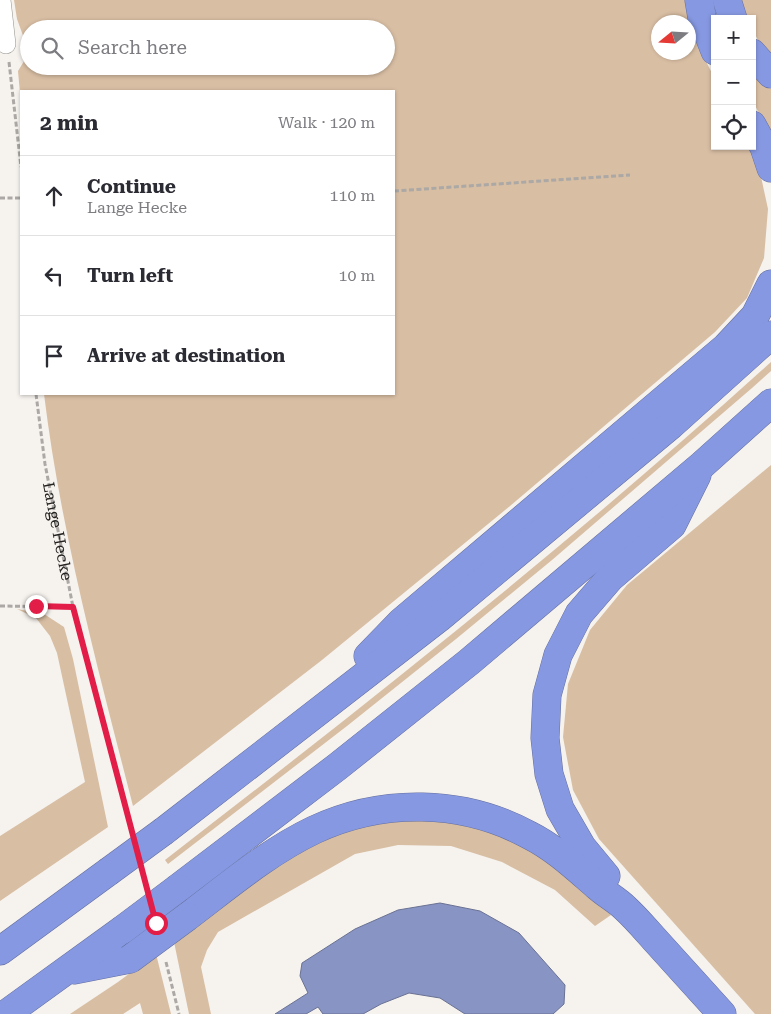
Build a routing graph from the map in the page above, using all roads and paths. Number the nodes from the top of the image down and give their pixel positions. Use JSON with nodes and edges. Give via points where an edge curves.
{"nodes":[{"id":1,"x":1,"y":0,"type":"edge"},
{"id":2,"x":699,"y":0,"type":"edge"},
{"id":3,"x":727,"y":0,"type":"edge"},
{"id":4,"x":732,"y":15,"type":"edge"},
{"id":5,"x":711,"y":41,"type":"edge"},
{"id":6,"x":6,"y":44,"type":"joint"},
{"id":7,"x":756,"y":58,"type":"edge"},
{"id":8,"x":771,"y":74,"type":"edge"},
{"id":9,"x":756,"y":132,"type":"edge"},
{"id":10,"x":20,"y":159,"type":"edge"},
{"id":11,"x":771,"y":168,"type":"edge"},
{"id":12,"x":630,"y":175,"type":"dead end"},
{"id":13,"x":395,"y":190,"type":"edge"},
{"id":14,"x":0,"y":198,"type":"edge"},
{"id":15,"x":20,"y":198,"type":"edge"},
{"id":16,"x":771,"y":284,"type":"edge"},
{"id":17,"x":771,"y":336,"type":"edge"},
{"id":18,"x":36,"y":395,"type":"edge"},
{"id":19,"x":771,"y":403,"type":"edge"},
{"id":20,"x":702,"y":465,"type":"junction"},
{"id":21,"x":0,"y":606,"type":"edge"},
{"id":22,"x":73,"y":607,"type":"junction"},
{"id":23,"x":293,"y":732,"type":"junction"},
{"id":24,"x":133,"y":836,"type":"dead end"},
{"id":25,"x":625,"y":907,"type":"junction"},
{"id":26,"x":0,"y":951,"type":"edge"},
{"id":27,"x":165,"y":960,"type":"dead end"},
{"id":28,"x":67,"y":971,"type":"junction"},
{"id":29,"x":6,"y":1014,"type":"edge"},
{"id":30,"x":179,"y":1014,"type":"edge"},
{"id":31,"x":722,"y":1014,"type":"edge"}],
"edges":[{"from":1,"to":6,"type":"street"},
{"from":2,"to":5,"type":"highway"},
{"from":3,"to":4,"type":"highway"},
{"from":6,"to":10,"type":"path"},
{"from":7,"to":8,"type":"highway"},
{"from":9,"to":11,"type":"highway"},
{"from":12,"to":13,"type":"path"},
{"from":14,"to":15,"type":"path"},
{"from":16,"to":23,"type":"highway","via":[[755,316],[726,347],[401,622]]},
{"from":17,"to":23,"type":"highway","via":[[671,425],[440,618]]},
{"from":18,"to":22,"type":"path","name":"Lange Hecke","via":[[45,464]]},
{"from":19,"to":20,"type":"highway"},
{"from":20,"to":25,"type":"highway","via":[[672,525],[610,578],[579,614],[558,655],[547,695],[545,738],[549,774],[560,809],[582,847],[609,880]]},
{"from":20,"to":28,"type":"highway","bridge":true,"via":[[468,662],[337,767]]},
{"from":21,"to":22,"type":"path"},
{"from":22,"to":24,"type":"path","name":"Lange Hecke"},
{"from":23,"to":26,"type":"highway","bridge":true},
{"from":25,"to":28,"type":"highway","bridge":true,"via":[[567,859],[531,835],[496,819],[460,810],[415,806],[380,809],[345,817],[274,851],[130,959]]},
{"from":25,"to":31,"type":"highway"},
{"from":27,"to":30,"type":"path"},
{"from":28,"to":29,"type":"highway"}]}
